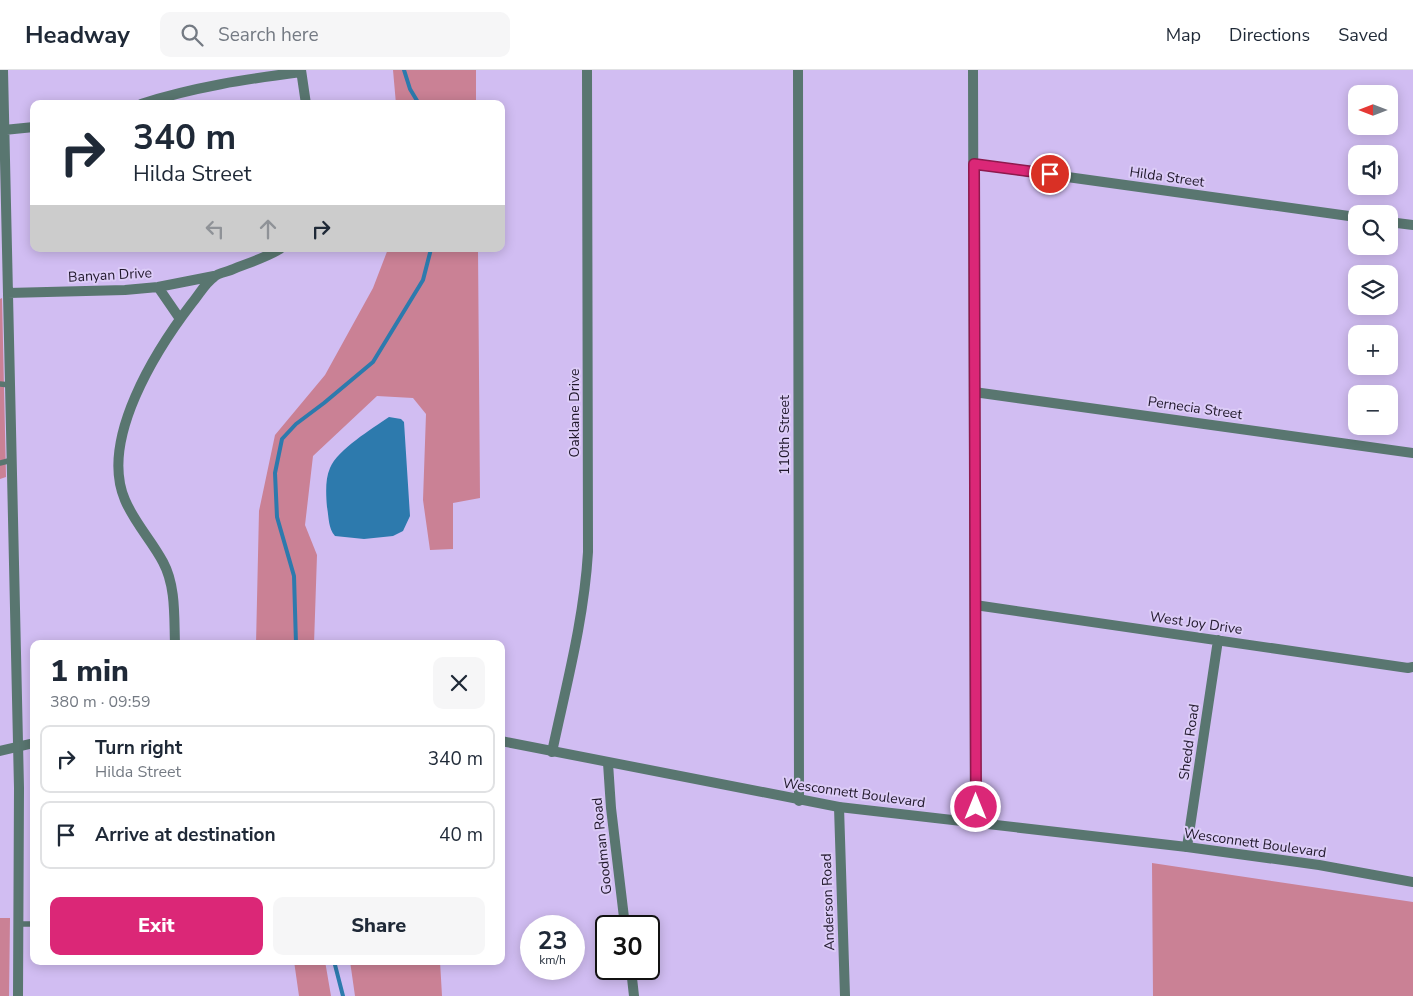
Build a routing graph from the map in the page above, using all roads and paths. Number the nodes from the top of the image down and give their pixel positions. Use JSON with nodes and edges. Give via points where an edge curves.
{"nodes":[{"id":1,"x":3,"y":70,"type":"edge"},
{"id":2,"x":587,"y":70,"type":"edge"},
{"id":3,"x":798,"y":70,"type":"edge"},
{"id":4,"x":973,"y":70,"type":"edge"},
{"id":5,"x":301,"y":71,"type":"edge"},
{"id":6,"x":154,"y":100,"type":"edge"},
{"id":7,"x":305,"y":100,"type":"edge"},
{"id":8,"x":30,"y":127,"type":"edge"},
{"id":9,"x":4,"y":130,"type":"junction"},
{"id":10,"x":974,"y":164,"type":"junction"},
{"id":11,"x":1348,"y":216,"type":"edge"},
{"id":12,"x":1398,"y":223,"type":"edge"},
{"id":13,"x":1413,"y":225,"type":"edge"},
{"id":14,"x":275,"y":252,"type":"edge"},
{"id":15,"x":214,"y":276,"type":"junction"},
{"id":16,"x":158,"y":287,"type":"junction"},
{"id":17,"x":8,"y":293,"type":"junction"},
{"id":18,"x":180,"y":319,"type":"junction"},
{"id":19,"x":5,"y":384,"type":"edge"},
{"id":20,"x":974,"y":392,"type":"junction"},
{"id":21,"x":1413,"y":453,"type":"edge"},
{"id":22,"x":12,"y":460,"type":"junction"},
{"id":23,"x":0,"y":463,"type":"edge"},
{"id":24,"x":975,"y":605,"type":"junction"},
{"id":25,"x":175,"y":640,"type":"edge"},
{"id":26,"x":1218,"y":640,"type":"junction"},
{"id":27,"x":1413,"y":667,"type":"edge"},
{"id":28,"x":505,"y":742,"type":"edge"},
{"id":29,"x":30,"y":744,"type":"edge"},
{"id":30,"x":18,"y":747,"type":"junction"},
{"id":31,"x":0,"y":751,"type":"edge"},
{"id":32,"x":552,"y":752,"type":"junction"},
{"id":33,"x":608,"y":763,"type":"junction"},
{"id":34,"x":799,"y":800,"type":"junction"},
{"id":35,"x":839,"y":807,"type":"junction"},
{"id":36,"x":976,"y":824,"type":"junction"},
{"id":37,"x":1187,"y":847,"type":"junction"},
{"id":38,"x":1413,"y":882,"type":"edge"},
{"id":39,"x":625,"y":915,"type":"edge"},
{"id":40,"x":19,"y":924,"type":"junction"},
{"id":41,"x":30,"y":924,"type":"edge"},
{"id":42,"x":632,"y":980,"type":"edge"},
{"id":43,"x":18,"y":996,"type":"edge"},
{"id":44,"x":634,"y":996,"type":"edge"},
{"id":45,"x":845,"y":996,"type":"edge"}],
"edges":[{"from":1,"to":9,"type":"street"},
{"from":2,"to":32,"type":"street","name":"Oaklane Drive","via":[[588,552],[582,613]]},
{"from":3,"to":34,"type":"street","name":"110th Street"},
{"from":4,"to":10,"type":"street"},
{"from":5,"to":6,"type":"street","via":[[236,81]]},
{"from":5,"to":7,"type":"street"},
{"from":8,"to":9,"type":"street"},
{"from":9,"to":17,"type":"street"},
{"from":10,"to":11,"type":"street","name":"Hilda Street"},
{"from":10,"to":20,"type":"street"},
{"from":12,"to":13,"type":"street"},
{"from":14,"to":15,"type":"street","name":"Banyan Drive"},
{"from":15,"to":16,"type":"street","name":"Banyan Drive"},
{"from":15,"to":18,"type":"street"},
{"from":16,"to":17,"type":"street","name":"Banyan Drive"},
{"from":16,"to":18,"type":"street"},
{"from":17,"to":19,"type":"street"},
{"from":18,"to":25,"type":"street","via":[[135,398],[126,421],[118,463],[119,483],[125,501],[164,563],[171,586]]},
{"from":19,"to":22,"type":"street"},
{"from":20,"to":21,"type":"street","name":"Pernecia Street"},
{"from":20,"to":24,"type":"street"},
{"from":22,"to":23,"type":"lane"},
{"from":22,"to":30,"type":"street"},
{"from":24,"to":26,"type":"street","name":"West Joy Drive"},
{"from":24,"to":36,"type":"street"},
{"from":26,"to":27,"type":"street","name":"West Joy Drive"},
{"from":26,"to":37,"type":"street","name":"Shedd Road"},
{"from":28,"to":32,"type":"street","name":"Wesconnett Boulevard"},
{"from":29,"to":30,"type":"street"},
{"from":30,"to":31,"type":"street"},
{"from":30,"to":40,"type":"street"},
{"from":32,"to":33,"type":"street","name":"Wesconnett Boulevard"},
{"from":33,"to":34,"type":"street","name":"Wesconnett Boulevard"},
{"from":33,"to":39,"type":"street","name":"Goodman Road"},
{"from":34,"to":35,"type":"street","name":"Wesconnett Boulevard"},
{"from":35,"to":36,"type":"street","name":"Wesconnett Boulevard"},
{"from":35,"to":45,"type":"street","name":"Anderson Road"},
{"from":36,"to":37,"type":"street","name":"Wesconnett Boulevard"},
{"from":37,"to":38,"type":"street","name":"Wesconnett Boulevard"},
{"from":40,"to":41,"type":"lane"},
{"from":40,"to":43,"type":"street"},
{"from":42,"to":44,"type":"street"}]}
